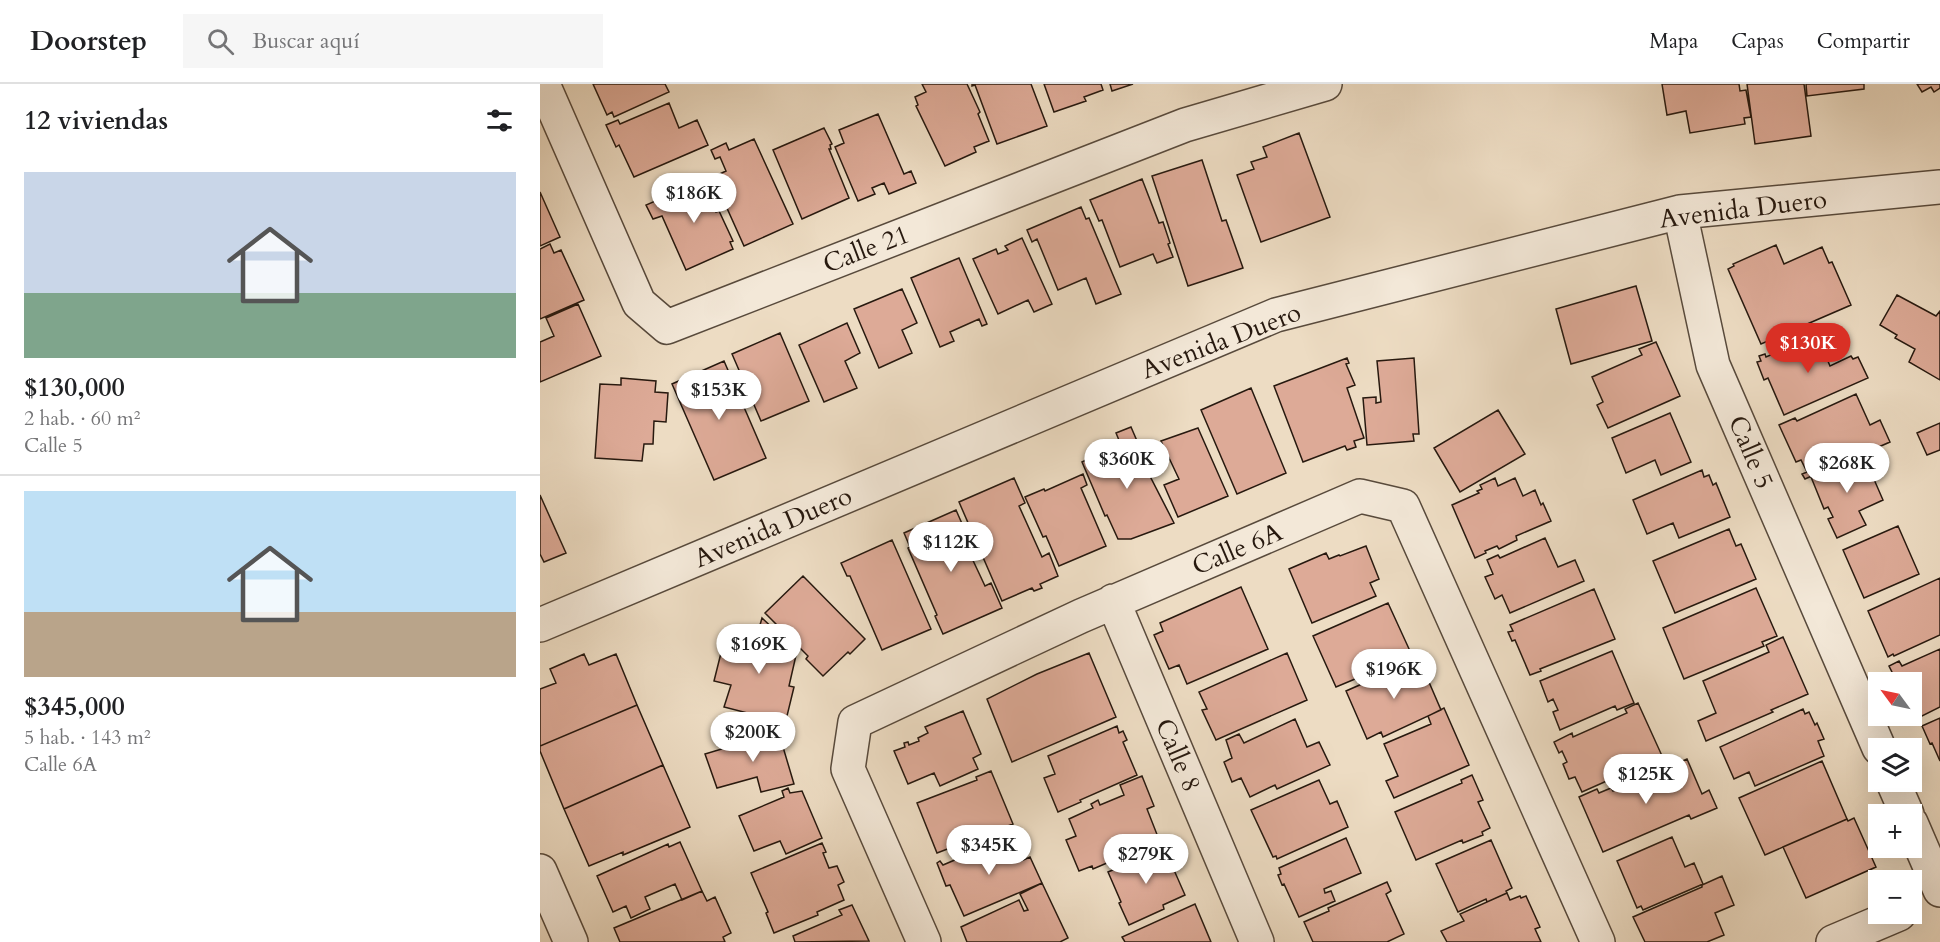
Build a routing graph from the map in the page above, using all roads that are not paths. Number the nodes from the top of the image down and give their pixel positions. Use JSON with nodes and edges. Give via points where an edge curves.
{"nodes":[{"id":1,"x":543,"y":84,"type":"edge"},
{"id":2,"x":1325,"y":84,"type":"edge"},
{"id":3,"x":1940,"y":187,"type":"edge"},
{"id":4,"x":1680,"y":212,"type":"junction"},
{"id":5,"x":1113,"y":602,"type":"junction"},
{"id":6,"x":540,"y":625,"type":"edge"},
{"id":7,"x":1875,"y":738,"type":"edge"},
{"id":8,"x":1922,"y":848,"type":"edge"},
{"id":9,"x":540,"y":871,"type":"edge"},
{"id":10,"x":1940,"y":890,"type":"edge"},
{"id":11,"x":1940,"y":896,"type":"edge"},
{"id":12,"x":1922,"y":904,"type":"edge"},
{"id":13,"x":1875,"y":924,"type":"edge"},
{"id":14,"x":571,"y":942,"type":"edge"},
{"id":15,"x":924,"y":942,"type":"edge"},
{"id":16,"x":1257,"y":942,"type":"edge"},
{"id":17,"x":1598,"y":942,"type":"edge"},
{"id":18,"x":1833,"y":942,"type":"edge"}],
"edges":[{"from":1,"to":2,"type":"street","name":"Calle 21","via":[[639,303],[668,327],[1185,125]]},
{"from":3,"to":4,"type":"street","name":"Avenida Duero"},
{"from":4,"to":6,"type":"street","name":"Avenida Duero","via":[[1276,315]]},
{"from":4,"to":7,"type":"street","name":"Calle 5","via":[[1713,365]]},
{"from":5,"to":15,"type":"street","name":"Calle 6A","via":[[855,722],[848,770]]},
{"from":5,"to":16,"type":"street","name":"Calle 8"},
{"from":5,"to":17,"type":"street","name":"Calle 6A","via":[[1360,496],[1404,506]]},
{"from":8,"to":10,"type":"street"},
{"from":9,"to":14,"type":"street"},
{"from":11,"to":12,"type":"street"},
{"from":13,"to":18,"type":"street"}]}
